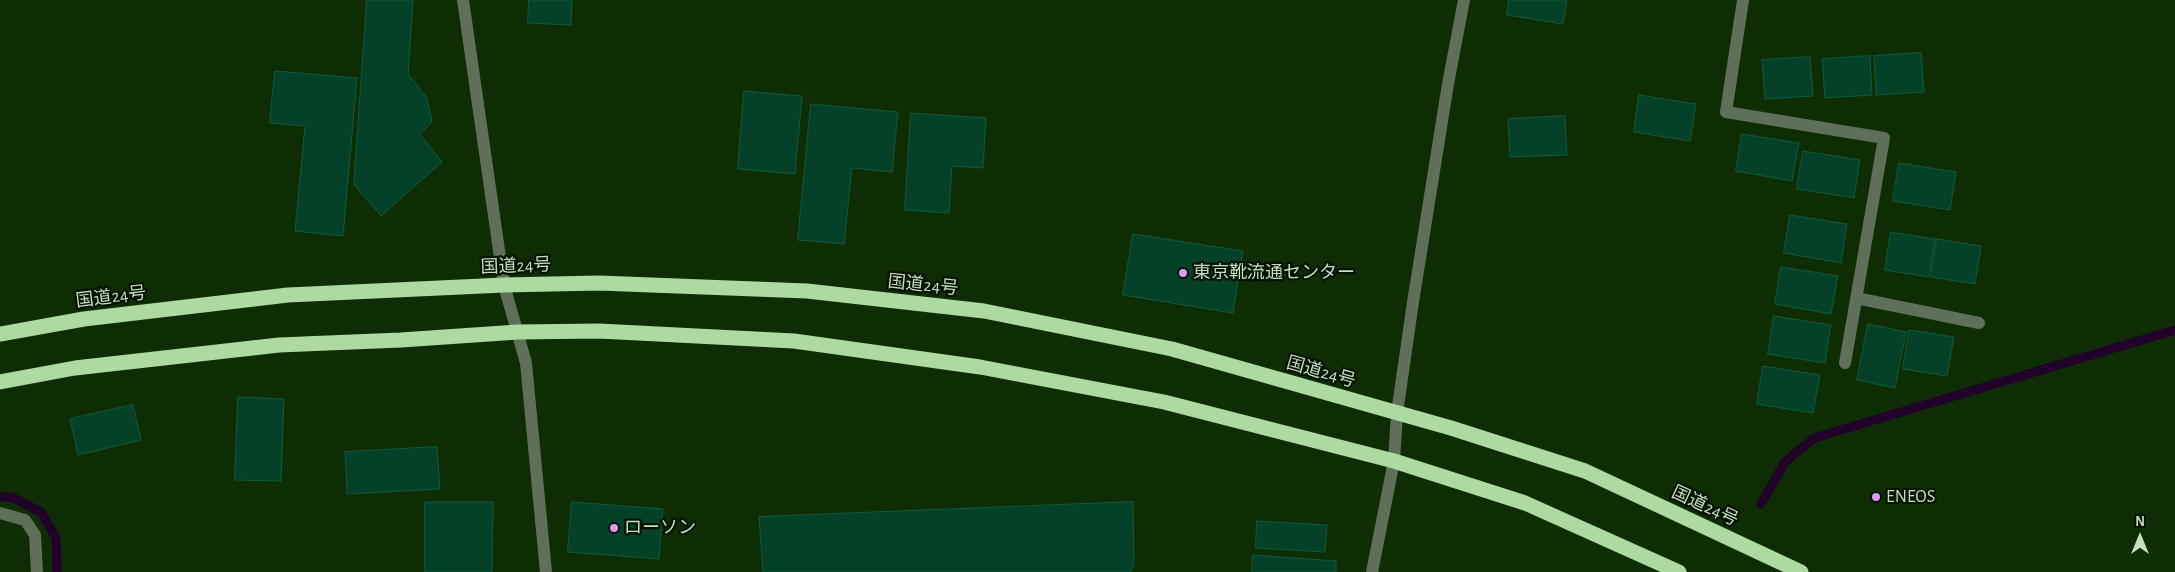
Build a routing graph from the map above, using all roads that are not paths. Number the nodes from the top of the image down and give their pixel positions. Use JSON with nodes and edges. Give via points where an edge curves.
{"nodes":[{"id":1,"x":463,"y":0,"type":"edge"},
{"id":2,"x":1464,"y":0,"type":"edge"},
{"id":3,"x":1743,"y":0,"type":"edge"},
{"id":4,"x":504,"y":285,"type":"junction"},
{"id":5,"x":1856,"y":298,"type":"junction"},
{"id":6,"x":1979,"y":323,"type":"dead end"},
{"id":7,"x":518,"y":332,"type":"junction"},
{"id":8,"x":0,"y":334,"type":"edge"},
{"id":9,"x":1845,"y":363,"type":"dead end"},
{"id":10,"x":0,"y":382,"type":"edge"},
{"id":11,"x":1397,"y":413,"type":"junction"},
{"id":12,"x":1394,"y":461,"type":"junction"},
{"id":13,"x":0,"y":513,"type":"edge"},
{"id":14,"x":37,"y":572,"type":"edge"},
{"id":15,"x":546,"y":572,"type":"edge"},
{"id":16,"x":1372,"y":572,"type":"edge"},
{"id":17,"x":1679,"y":572,"type":"edge"},
{"id":18,"x":1801,"y":572,"type":"edge"}],
"edges":[{"from":1,"to":4,"type":"street"},
{"from":2,"to":11,"type":"street"},
{"from":3,"to":5,"type":"street","via":[[1726,112],[1884,138]]},
{"from":4,"to":7,"type":"street"},
{"from":4,"to":8,"type":"highway","name":"国道24号","via":[[288,295],[84,319]]},
{"from":4,"to":11,"type":"highway","name":"国道24号","via":[[599,283],[807,291],[984,311],[1172,349]]},
{"from":5,"to":6,"type":"street"},
{"from":5,"to":9,"type":"street"},
{"from":7,"to":10,"type":"highway","via":[[279,344],[75,368]]},
{"from":7,"to":12,"type":"highway","via":[[599,331],[794,341],[980,367],[1164,402]]},
{"from":7,"to":15,"type":"street","via":[[526,363]]},
{"from":11,"to":12,"type":"street"},
{"from":11,"to":18,"type":"highway","name":"国道24号","via":[[1585,471]]},
{"from":12,"to":16,"type":"street"},
{"from":12,"to":17,"type":"highway","via":[[1525,503]]},
{"from":13,"to":14,"type":"street","via":[[25,520],[35,536]]}]}
